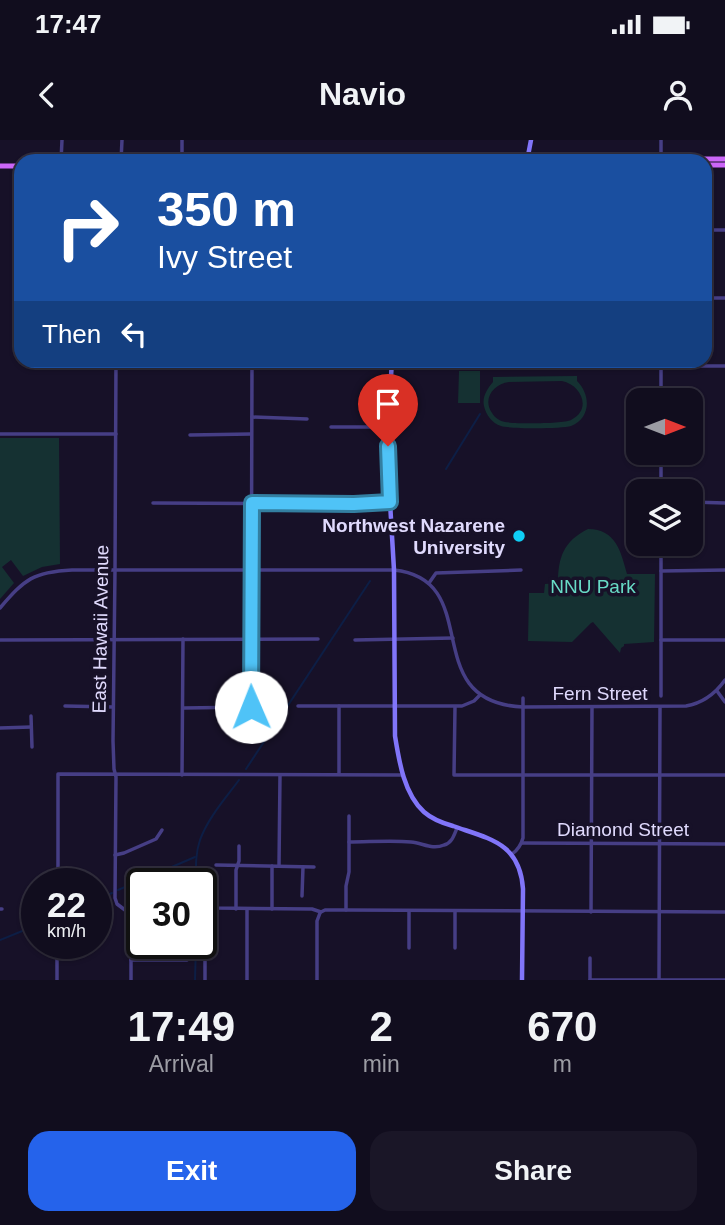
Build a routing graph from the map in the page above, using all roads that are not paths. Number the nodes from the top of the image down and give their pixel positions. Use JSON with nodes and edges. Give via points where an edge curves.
{"nodes":[{"id":1,"x":116,"y":368,"type":"edge"},
{"id":2,"x":252,"y":368,"type":"edge"},
{"id":3,"x":391,"y":368,"type":"edge"},
{"id":4,"x":661,"y":368,"type":"edge"},
{"id":5,"x":661,"y":388,"type":"edge"},
{"id":6,"x":252,"y":417,"type":"junction"},
{"id":7,"x":307,"y":419,"type":"dead end"},
{"id":8,"x":331,"y":427,"type":"dead end"},
{"id":9,"x":388,"y":427,"type":"junction"},
{"id":10,"x":0,"y":434,"type":"edge"},
{"id":11,"x":116,"y":434,"type":"junction"},
{"id":12,"x":251,"y":434,"type":"junction"},
{"id":13,"x":190,"y":435,"type":"dead end"},
{"id":14,"x":390,"y":502,"type":"junction"},
{"id":15,"x":703,"y":502,"type":"edge"},
{"id":16,"x":153,"y":503,"type":"dead end"},
{"id":17,"x":252,"y":503,"type":"junction"},
{"id":18,"x":725,"y":503,"type":"edge"},
{"id":19,"x":661,"y":556,"type":"edge"},
{"id":20,"x":521,"y":569,"type":"dead end"},
{"id":21,"x":115,"y":570,"type":"junction"},
{"id":22,"x":252,"y":570,"type":"junction"},
{"id":23,"x":394,"y":570,"type":"junction"},
{"id":24,"x":661,"y":570,"type":"junction"},
{"id":25,"x":725,"y":570,"type":"edge"},
{"id":26,"x":429,"y":583,"type":"junction"},
{"id":27,"x":0,"y":608,"type":"edge"},
{"id":28,"x":251,"y":638,"type":"junction"},
{"id":29,"x":453,"y":638,"type":"junction"},
{"id":30,"x":183,"y":639,"type":"junction"},
{"id":31,"x":318,"y":639,"type":"dead end"},
{"id":32,"x":394,"y":639,"type":"junction"},
{"id":33,"x":0,"y":640,"type":"edge"},
{"id":34,"x":115,"y":640,"type":"junction"},
{"id":35,"x":355,"y":640,"type":"dead end"},
{"id":36,"x":661,"y":640,"type":"junction"},
{"id":37,"x":725,"y":640,"type":"edge"},
{"id":38,"x":725,"y":680,"type":"edge"},
{"id":39,"x":717,"y":691,"type":"junction"},
{"id":40,"x":480,"y":695,"type":"junction"},
{"id":41,"x":661,"y":696,"type":"dead end"},
{"id":42,"x":523,"y":698,"type":"dead end"},
{"id":43,"x":725,"y":702,"type":"edge"},
{"id":44,"x":65,"y":706,"type":"dead end"},
{"id":45,"x":113,"y":706,"type":"junction"},
{"id":46,"x":298,"y":706,"type":"dead end"},
{"id":47,"x":339,"y":706,"type":"junction"},
{"id":48,"x":394,"y":706,"type":"junction"},
{"id":49,"x":455,"y":706,"type":"junction"},
{"id":50,"x":251,"y":707,"type":"junction"},
{"id":51,"x":523,"y":707,"type":"junction"},
{"id":52,"x":592,"y":707,"type":"junction"},
{"id":53,"x":660,"y":707,"type":"junction"},
{"id":54,"x":184,"y":708,"type":"junction"},
{"id":55,"x":274,"y":709,"type":"dead end"},
{"id":56,"x":31,"y":716,"type":"dead end"},
{"id":57,"x":31,"y":727,"type":"junction"},
{"id":58,"x":0,"y":728,"type":"edge"},
{"id":59,"x":32,"y":747,"type":"dead end"},
{"id":60,"x":115,"y":774,"type":"junction"},
{"id":61,"x":182,"y":775,"type":"junction"},
{"id":62,"x":281,"y":775,"type":"junction"},
{"id":63,"x":339,"y":775,"type":"junction"},
{"id":64,"x":403,"y":775,"type":"junction"},
{"id":65,"x":523,"y":775,"type":"junction"},
{"id":66,"x":591,"y":775,"type":"junction"},
{"id":67,"x":659,"y":775,"type":"junction"},
{"id":68,"x":725,"y":775,"type":"edge"},
{"id":69,"x":349,"y":816,"type":"dead end"},
{"id":70,"x":457,"y":828,"type":"junction"},
{"id":71,"x":162,"y":830,"type":"dead end"},
{"id":72,"x":349,"y":842,"type":"junction"},
{"id":73,"x":522,"y":843,"type":"junction"},
{"id":74,"x":591,"y":843,"type":"junction"},
{"id":75,"x":659,"y":844,"type":"junction"},
{"id":76,"x":725,"y":844,"type":"edge"},
{"id":77,"x":239,"y":846,"type":"dead end"},
{"id":78,"x":512,"y":854,"type":"junction"},
{"id":79,"x":115,"y":855,"type":"junction"},
{"id":80,"x":216,"y":865,"type":"dead end"},
{"id":81,"x":237,"y":866,"type":"junction"},
{"id":82,"x":272,"y":866,"type":"junction"},
{"id":83,"x":279,"y":866,"type":"junction"},
{"id":84,"x":303,"y":867,"type":"junction"},
{"id":85,"x":314,"y":867,"type":"dead end"},
{"id":86,"x":58,"y":868,"type":"edge"},
{"id":87,"x":302,"y":896,"type":"dead end"},
{"id":88,"x":236,"y":909,"type":"junction"},
{"id":89,"x":247,"y":909,"type":"junction"},
{"id":90,"x":272,"y":909,"type":"junction"},
{"id":91,"x":346,"y":910,"type":"junction"},
{"id":92,"x":409,"y":911,"type":"junction"},
{"id":93,"x":455,"y":911,"type":"junction"},
{"id":94,"x":523,"y":911,"type":"junction"},
{"id":95,"x":126,"y":912,"type":"edge"},
{"id":96,"x":321,"y":912,"type":"junction"},
{"id":97,"x":591,"y":912,"type":"junction"},
{"id":98,"x":659,"y":912,"type":"junction"},
{"id":99,"x":725,"y":912,"type":"edge"},
{"id":100,"x":409,"y":948,"type":"dead end"},
{"id":101,"x":454,"y":948,"type":"dead end"},
{"id":102,"x":590,"y":958,"type":"dead end"},
{"id":103,"x":57,"y":959,"type":"edge"},
{"id":104,"x":187,"y":959,"type":"edge"},
{"id":105,"x":131,"y":960,"type":"joint"},
{"id":106,"x":57,"y":980,"type":"edge"},
{"id":107,"x":131,"y":980,"type":"edge"},
{"id":108,"x":205,"y":980,"type":"edge"},
{"id":109,"x":247,"y":980,"type":"edge"},
{"id":110,"x":317,"y":980,"type":"edge"},
{"id":111,"x":522,"y":980,"type":"edge"},
{"id":112,"x":590,"y":980,"type":"edge"},
{"id":113,"x":659,"y":980,"type":"edge"},
{"id":114,"x":725,"y":980,"type":"edge"}],
"edges":[{"from":1,"to":11,"type":"street","name":"East Hawaii Avenue"},
{"from":2,"to":6,"type":"street"},
{"from":3,"to":9,"type":"main road"},
{"from":4,"to":5,"type":"street"},
{"from":6,"to":7,"type":"street"},
{"from":6,"to":12,"type":"street"},
{"from":8,"to":9,"type":"street"},
{"from":9,"to":14,"type":"main road"},
{"from":10,"to":11,"type":"street"},
{"from":11,"to":21,"type":"street","name":"East Hawaii Avenue"},
{"from":12,"to":13,"type":"street"},
{"from":12,"to":17,"type":"street"},
{"from":14,"to":17,"type":"street"},
{"from":14,"to":23,"type":"main road"},
{"from":15,"to":18,"type":"street"},
{"from":16,"to":17,"type":"street"},
{"from":17,"to":22,"type":"street"},
{"from":19,"to":24,"type":"street"},
{"from":20,"to":26,"type":"street","via":[[436,573]]},
{"from":21,"to":22,"type":"street"},
{"from":21,"to":27,"type":"street","via":[[41,573]]},
{"from":21,"to":34,"type":"street","name":"East Hawaii Avenue"},
{"from":22,"to":23,"type":"street"},
{"from":22,"to":28,"type":"street"},
{"from":23,"to":26,"type":"street"},
{"from":23,"to":32,"type":"main road"},
{"from":24,"to":25,"type":"street"},
{"from":24,"to":36,"type":"street"},
{"from":26,"to":29,"type":"street","via":[[446,610]]},
{"from":28,"to":30,"type":"street"},
{"from":28,"to":31,"type":"street"},
{"from":28,"to":50,"type":"street"},
{"from":29,"to":32,"type":"street"},
{"from":29,"to":40,"type":"street","via":[[460,668]]},
{"from":30,"to":34,"type":"street"},
{"from":30,"to":54,"type":"street"},
{"from":32,"to":35,"type":"street"},
{"from":32,"to":48,"type":"main road"},
{"from":33,"to":34,"type":"street"},
{"from":34,"to":45,"type":"street","name":"East Hawaii Avenue"},
{"from":36,"to":37,"type":"street"},
{"from":36,"to":41,"type":"street"},
{"from":38,"to":39,"type":"street"},
{"from":39,"to":43,"type":"street"},
{"from":39,"to":53,"type":"street","name":"Fern Street","via":[[694,705]]},
{"from":40,"to":49,"type":"street","via":[[467,705]]},
{"from":40,"to":51,"type":"street","name":"Fern Street"},
{"from":42,"to":51,"type":"street"},
{"from":44,"to":45,"type":"street"},
{"from":45,"to":60,"type":"street","name":"East Hawaii Avenue"},
{"from":46,"to":47,"type":"street"},
{"from":47,"to":48,"type":"street"},
{"from":47,"to":63,"type":"street"},
{"from":48,"to":49,"type":"street"},
{"from":48,"to":64,"type":"main road"},
{"from":49,"to":65,"type":"street","via":[[454,775]]},
{"from":50,"to":54,"type":"street"},
{"from":50,"to":55,"type":"street"},
{"from":51,"to":52,"type":"street","name":"Fern Street"},
{"from":51,"to":65,"type":"street"},
{"from":52,"to":53,"type":"street","name":"Fern Street"},
{"from":52,"to":66,"type":"street"},
{"from":53,"to":67,"type":"street"},
{"from":54,"to":61,"type":"street"},
{"from":56,"to":57,"type":"street"},
{"from":57,"to":58,"type":"street"},
{"from":57,"to":59,"type":"street"},
{"from":60,"to":61,"type":"street"},
{"from":60,"to":79,"type":"street","name":"East Hawaii Avenue"},
{"from":60,"to":86,"type":"street","via":[[58,774]]},
{"from":61,"to":62,"type":"street"},
{"from":62,"to":63,"type":"street"},
{"from":62,"to":83,"type":"street"},
{"from":63,"to":64,"type":"street"},
{"from":64,"to":70,"type":"main road","via":[[424,812]]},
{"from":65,"to":66,"type":"street"},
{"from":65,"to":73,"type":"street"},
{"from":66,"to":67,"type":"street"},
{"from":66,"to":74,"type":"street"},
{"from":67,"to":68,"type":"street"},
{"from":67,"to":75,"type":"street"},
{"from":69,"to":72,"type":"street"},
{"from":70,"to":72,"type":"street","via":[[443,846]]},
{"from":70,"to":78,"type":"main road","via":[[489,838]]},
{"from":71,"to":79,"type":"street","via":[[156,839]]},
{"from":72,"to":91,"type":"street"},
{"from":73,"to":74,"type":"street","name":"Diamond Street"},
{"from":73,"to":78,"type":"street"},
{"from":74,"to":75,"type":"street","name":"Diamond Street"},
{"from":74,"to":97,"type":"street"},
{"from":75,"to":76,"type":"street","name":"Diamond Street"},
{"from":75,"to":98,"type":"street"},
{"from":77,"to":81,"type":"street"},
{"from":78,"to":94,"type":"main road","via":[[522,877]]},
{"from":79,"to":95,"type":"street","name":"East Hawaii Avenue","via":[[115,898]]},
{"from":80,"to":81,"type":"street"},
{"from":81,"to":82,"type":"street"},
{"from":81,"to":88,"type":"street"},
{"from":82,"to":83,"type":"street"},
{"from":82,"to":90,"type":"street"},
{"from":83,"to":84,"type":"street"},
{"from":84,"to":85,"type":"street"},
{"from":84,"to":87,"type":"street"},
{"from":88,"to":89,"type":"street"},
{"from":88,"to":108,"type":"street","via":[[205,906]]},
{"from":89,"to":90,"type":"street"},
{"from":89,"to":109,"type":"street"},
{"from":90,"to":96,"type":"street"},
{"from":91,"to":92,"type":"street"},
{"from":91,"to":96,"type":"street"},
{"from":92,"to":93,"type":"street"},
{"from":92,"to":100,"type":"street"},
{"from":93,"to":94,"type":"street"},
{"from":93,"to":101,"type":"street"},
{"from":94,"to":97,"type":"street"},
{"from":94,"to":111,"type":"main road"},
{"from":96,"to":110,"type":"street"},
{"from":97,"to":98,"type":"street"},
{"from":98,"to":99,"type":"street"},
{"from":98,"to":113,"type":"street"},
{"from":102,"to":112,"type":"street"},
{"from":103,"to":106,"type":"street"},
{"from":104,"to":105,"type":"street"},
{"from":105,"to":107,"type":"street"},
{"from":112,"to":113,"type":"street"},
{"from":113,"to":114,"type":"street"}]}
